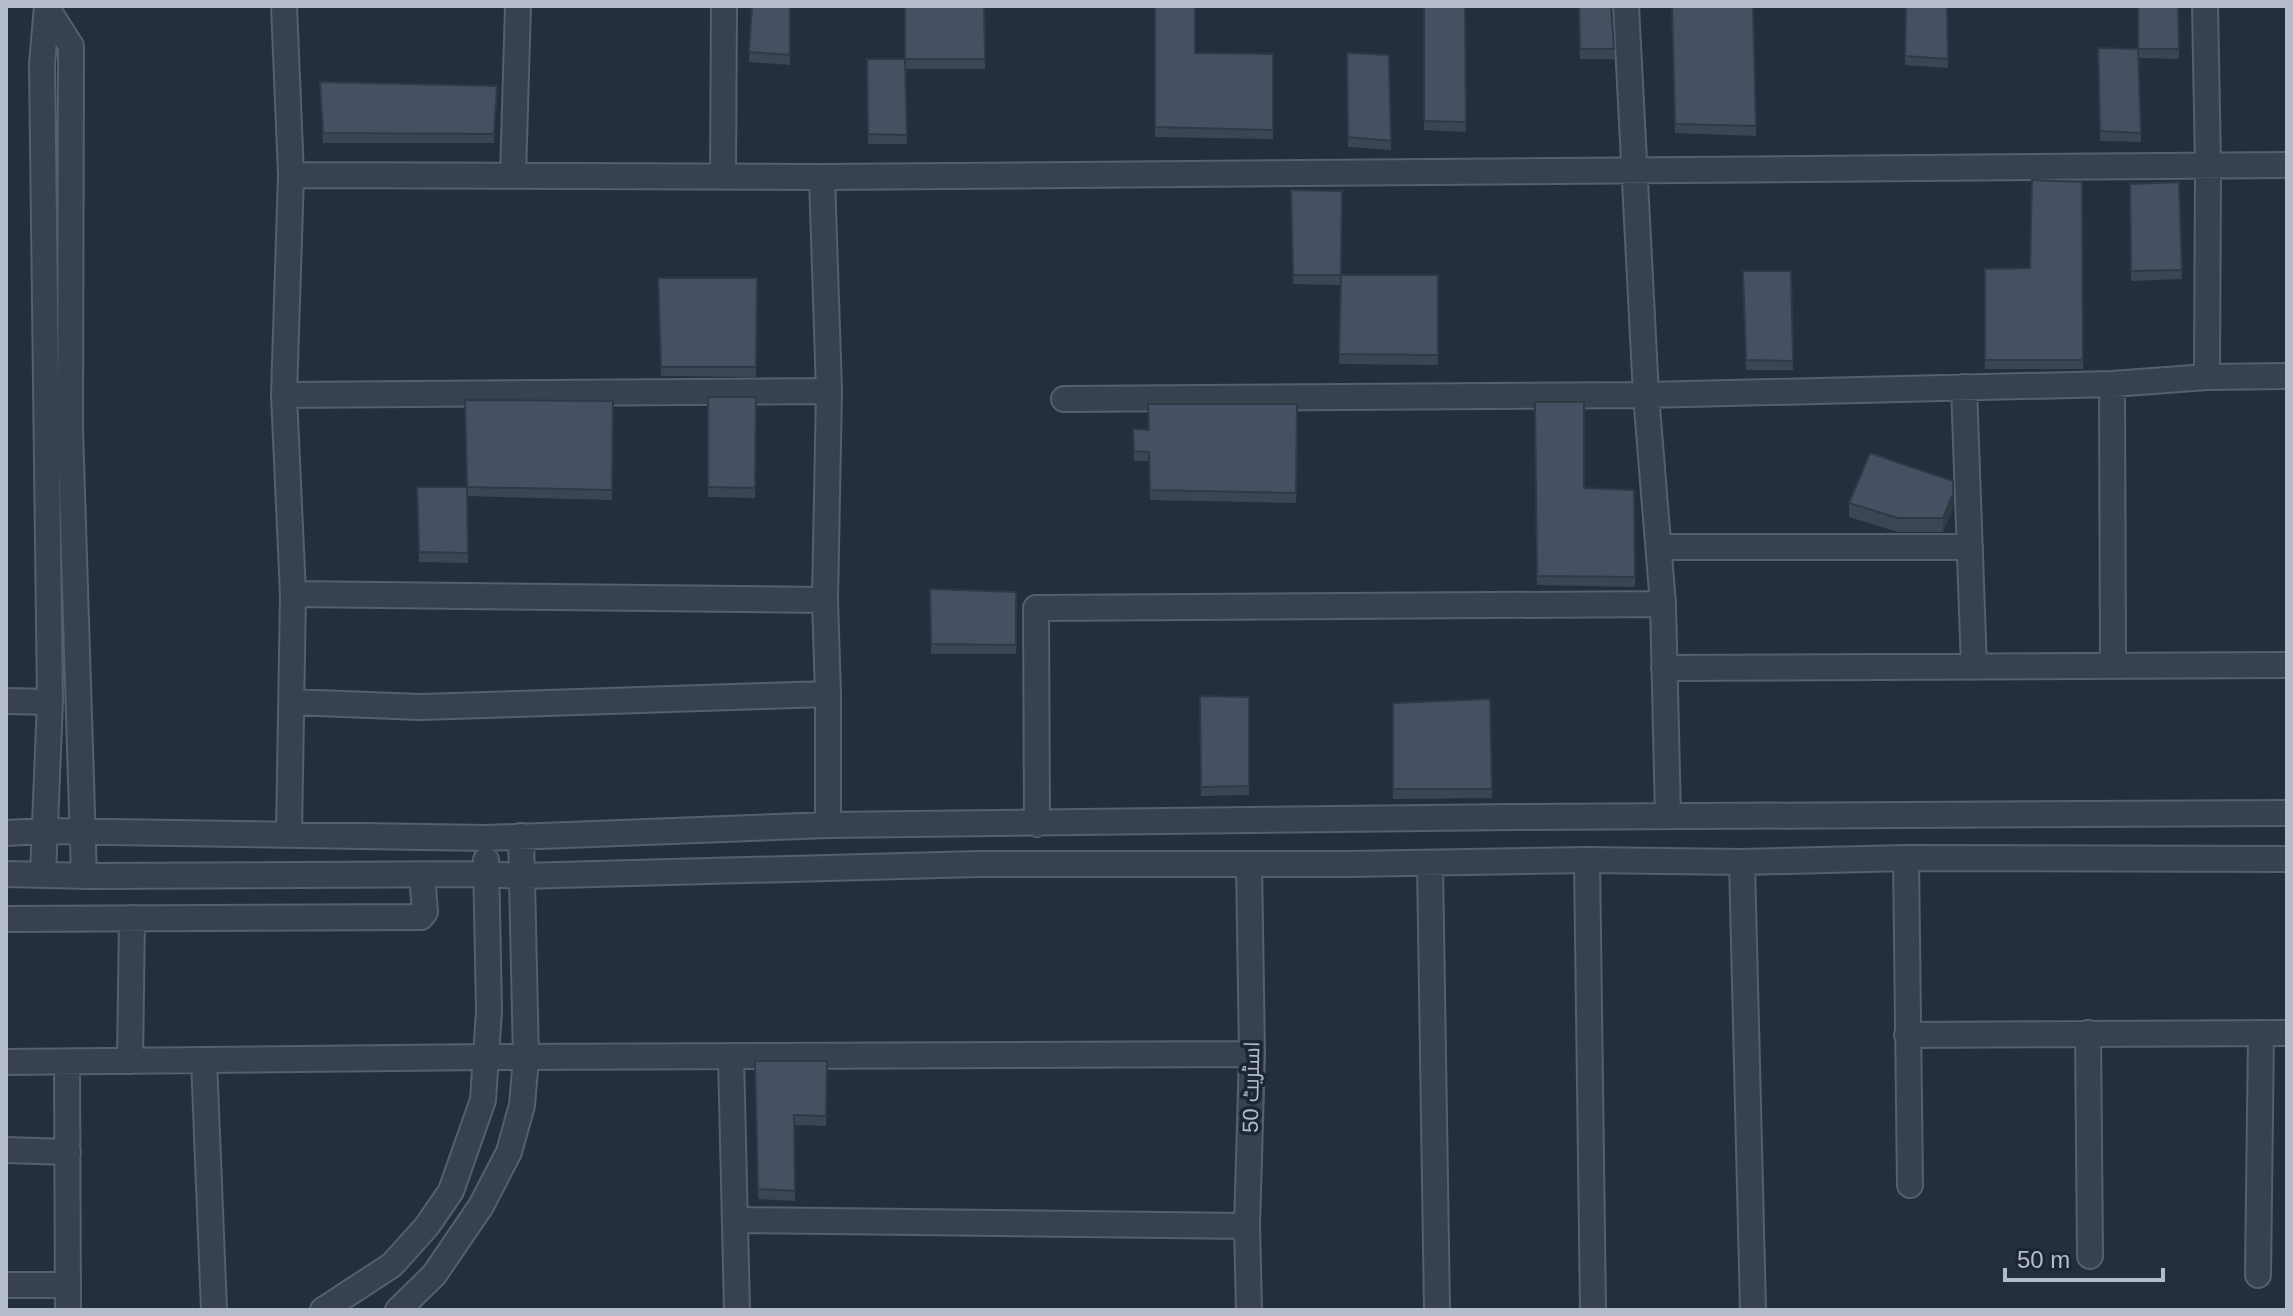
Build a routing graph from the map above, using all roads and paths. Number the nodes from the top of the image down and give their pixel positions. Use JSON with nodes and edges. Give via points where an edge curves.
{"nodes":[{"id":1,"x":284,"y":6,"type":"edge"},
{"id":2,"x":518,"y":6,"type":"edge"},
{"id":3,"x":724,"y":6,"type":"edge"},
{"id":4,"x":1626,"y":6,"type":"edge"},
{"id":5,"x":2205,"y":6,"type":"edge"},
{"id":6,"x":48,"y":8,"type":"edge"},
{"id":7,"x":2208,"y":165,"type":"junction"},
{"id":8,"x":2287,"y":165,"type":"edge"},
{"id":9,"x":1634,"y":172,"type":"junction"},
{"id":10,"x":291,"y":175,"type":"junction"},
{"id":11,"x":513,"y":175,"type":"junction"},
{"id":12,"x":723,"y":176,"type":"junction"},
{"id":13,"x":822,"y":177,"type":"junction"},
{"id":14,"x":2287,"y":376,"type":"edge"},
{"id":15,"x":2207,"y":377,"type":"junction"},
{"id":16,"x":2112,"y":384,"type":"junction"},
{"id":17,"x":1964,"y":387,"type":"junction"},
{"id":18,"x":829,"y":391,"type":"junction"},
{"id":19,"x":284,"y":395,"type":"junction"},
{"id":20,"x":1646,"y":395,"type":"junction"},
{"id":21,"x":1064,"y":399,"type":"dead end"},
{"id":22,"x":1659,"y":547,"type":"junction"},
{"id":23,"x":1970,"y":547,"type":"junction"},
{"id":24,"x":293,"y":594,"type":"junction"},
{"id":25,"x":825,"y":600,"type":"junction"},
{"id":26,"x":1663,"y":604,"type":"junction"},
{"id":27,"x":2287,"y":665,"type":"edge"},
{"id":28,"x":2113,"y":666,"type":"junction"},
{"id":29,"x":1974,"y":667,"type":"junction"},
{"id":30,"x":1664,"y":668,"type":"junction"},
{"id":31,"x":828,"y":694,"type":"junction"},
{"id":32,"x":6,"y":701,"type":"edge"},
{"id":33,"x":50,"y":702,"type":"junction"},
{"id":34,"x":292,"y":702,"type":"junction"},
{"id":35,"x":2287,"y":813,"type":"edge"},
{"id":36,"x":1668,"y":816,"type":"junction"},
{"id":37,"x":1346,"y":821,"type":"junction"},
{"id":38,"x":1037,"y":824,"type":"junction"},
{"id":39,"x":828,"y":825,"type":"junction"},
{"id":40,"x":44,"y":831,"type":"junction"},
{"id":41,"x":83,"y":832,"type":"junction"},
{"id":42,"x":6,"y":833,"type":"edge"},
{"id":43,"x":289,"y":835,"type":"junction"},
{"id":44,"x":521,"y":836,"type":"junction"},
{"id":45,"x":486,"y":838,"type":"junction"},
{"id":46,"x":1906,"y":858,"type":"junction"},
{"id":47,"x":2287,"y":859,"type":"edge"},
{"id":48,"x":1587,"y":860,"type":"junction"},
{"id":49,"x":1742,"y":862,"type":"junction"},
{"id":50,"x":1249,"y":864,"type":"junction"},
{"id":51,"x":1348,"y":864,"type":"junction"},
{"id":52,"x":1430,"y":864,"type":"junction"},
{"id":53,"x":6,"y":874,"type":"edge"},
{"id":54,"x":43,"y":874,"type":"junction"},
{"id":55,"x":486,"y":874,"type":"junction"},
{"id":56,"x":422,"y":875,"type":"junction"},
{"id":57,"x":84,"y":876,"type":"junction"},
{"id":58,"x":520,"y":876,"type":"junction"},
{"id":59,"x":132,"y":918,"type":"junction"},
{"id":60,"x":6,"y":919,"type":"edge"},
{"id":61,"x":2088,"y":1033,"type":"junction"},
{"id":62,"x":2261,"y":1033,"type":"junction"},
{"id":63,"x":2287,"y":1033,"type":"edge"},
{"id":64,"x":1907,"y":1035,"type":"junction"},
{"id":65,"x":1252,"y":1054,"type":"junction"},
{"id":66,"x":731,"y":1056,"type":"junction"},
{"id":67,"x":487,"y":1057,"type":"junction"},
{"id":68,"x":526,"y":1058,"type":"junction"},
{"id":69,"x":204,"y":1060,"type":"junction"},
{"id":70,"x":130,"y":1061,"type":"junction"},
{"id":71,"x":6,"y":1062,"type":"edge"},
{"id":72,"x":67,"y":1062,"type":"junction"},
{"id":73,"x":6,"y":1150,"type":"edge"},
{"id":74,"x":68,"y":1152,"type":"junction"},
{"id":75,"x":1910,"y":1185,"type":"dead end"},
{"id":76,"x":735,"y":1220,"type":"junction"},
{"id":77,"x":1247,"y":1226,"type":"junction"},
{"id":78,"x":2090,"y":1256,"type":"dead end"},
{"id":79,"x":2258,"y":1275,"type":"dead end"},
{"id":80,"x":6,"y":1285,"type":"edge"},
{"id":81,"x":68,"y":1298,"type":"edge"},
{"id":82,"x":214,"y":1310,"type":"edge"},
{"id":83,"x":323,"y":1310,"type":"edge"},
{"id":84,"x":398,"y":1310,"type":"edge"},
{"id":85,"x":737,"y":1310,"type":"edge"},
{"id":86,"x":1249,"y":1310,"type":"edge"},
{"id":87,"x":1437,"y":1310,"type":"edge"},
{"id":88,"x":1593,"y":1310,"type":"edge"},
{"id":89,"x":1753,"y":1310,"type":"edge"}],
"edges":[{"from":1,"to":10,"type":"street"},
{"from":2,"to":11,"type":"street"},
{"from":3,"to":12,"type":"street"},
{"from":4,"to":9,"type":"street"},
{"from":5,"to":7,"type":"street"},
{"from":6,"to":33,"type":"street","via":[[42,80]]},
{"from":6,"to":41,"type":"street","via":[[71,46],[70,429]]},
{"from":7,"to":8,"type":"street"},
{"from":7,"to":9,"type":"street"},
{"from":7,"to":15,"type":"street"},
{"from":9,"to":13,"type":"street"},
{"from":9,"to":20,"type":"street"},
{"from":10,"to":11,"type":"street"},
{"from":10,"to":19,"type":"street"},
{"from":11,"to":12,"type":"street"},
{"from":12,"to":13,"type":"street"},
{"from":13,"to":18,"type":"street"},
{"from":14,"to":15,"type":"street"},
{"from":15,"to":16,"type":"street"},
{"from":16,"to":17,"type":"street"},
{"from":16,"to":28,"type":"street"},
{"from":17,"to":20,"type":"street"},
{"from":17,"to":23,"type":"street"},
{"from":18,"to":19,"type":"street"},
{"from":18,"to":25,"type":"street"},
{"from":19,"to":24,"type":"street"},
{"from":20,"to":21,"type":"street"},
{"from":20,"to":22,"type":"street"},
{"from":22,"to":23,"type":"street"},
{"from":22,"to":26,"type":"street"},
{"from":23,"to":29,"type":"street"},
{"from":24,"to":25,"type":"street"},
{"from":24,"to":34,"type":"street"},
{"from":25,"to":31,"type":"street"},
{"from":26,"to":30,"type":"street"},
{"from":26,"to":38,"type":"street","via":[[1036,608]]},
{"from":27,"to":28,"type":"street"},
{"from":28,"to":29,"type":"street"},
{"from":29,"to":30,"type":"street"},
{"from":30,"to":36,"type":"street"},
{"from":31,"to":34,"type":"street","via":[[420,707]]},
{"from":31,"to":39,"type":"street"},
{"from":32,"to":33,"type":"street"},
{"from":33,"to":40,"type":"street"},
{"from":34,"to":43,"type":"street"},
{"from":35,"to":36,"type":"street"},
{"from":36,"to":37,"type":"street"},
{"from":37,"to":38,"type":"street"},
{"from":37,"to":51,"type":"street"},
{"from":38,"to":39,"type":"street"},
{"from":39,"to":44,"type":"street"},
{"from":40,"to":41,"type":"street"},
{"from":40,"to":42,"type":"street"},
{"from":40,"to":54,"type":"street"},
{"from":41,"to":43,"type":"street"},
{"from":41,"to":57,"type":"street"},
{"from":43,"to":45,"type":"street"},
{"from":44,"to":45,"type":"street"},
{"from":44,"to":58,"type":"street"},
{"from":45,"to":55,"type":"street"},
{"from":46,"to":47,"type":"street"},
{"from":46,"to":49,"type":"street"},
{"from":46,"to":64,"type":"street"},
{"from":48,"to":49,"type":"street"},
{"from":48,"to":52,"type":"street"},
{"from":48,"to":88,"type":"street"},
{"from":49,"to":89,"type":"street"},
{"from":50,"to":51,"type":"street"},
{"from":50,"to":58,"type":"street","via":[[978,864]]},
{"from":50,"to":65,"type":"street","name":"اسٹریٹ 50"},
{"from":51,"to":52,"type":"street"},
{"from":52,"to":87,"type":"street"},
{"from":53,"to":54,"type":"street"},
{"from":54,"to":57,"type":"street"},
{"from":55,"to":56,"type":"street"},
{"from":55,"to":58,"type":"street"},
{"from":55,"to":67,"type":"street"},
{"from":56,"to":57,"type":"street"},
{"from":56,"to":59,"type":"street","via":[[421,917]]},
{"from":58,"to":68,"type":"street"},
{"from":59,"to":60,"type":"street"},
{"from":59,"to":70,"type":"street"},
{"from":61,"to":62,"type":"street"},
{"from":61,"to":64,"type":"street"},
{"from":61,"to":78,"type":"street"},
{"from":62,"to":63,"type":"street"},
{"from":62,"to":79,"type":"street"},
{"from":64,"to":75,"type":"street"},
{"from":65,"to":66,"type":"street"},
{"from":65,"to":77,"type":"street","name":"اسٹریٹ 50"},
{"from":66,"to":68,"type":"street"},
{"from":66,"to":76,"type":"street"},
{"from":67,"to":68,"type":"street"},
{"from":67,"to":69,"type":"street"},
{"from":67,"to":83,"type":"street","via":[[483,1100],[451,1191],[392,1265]]},
{"from":68,"to":84,"type":"street","via":[[522,1105],[495,1183],[434,1275]]},
{"from":69,"to":70,"type":"street"},
{"from":69,"to":82,"type":"street"},
{"from":70,"to":72,"type":"street"},
{"from":71,"to":72,"type":"street"},
{"from":72,"to":74,"type":"street"},
{"from":73,"to":74,"type":"street"},
{"from":74,"to":81,"type":"street"},
{"from":76,"to":77,"type":"street"},
{"from":76,"to":85,"type":"street"},
{"from":77,"to":86,"type":"street","name":"اسٹریٹ 50"},
{"from":80,"to":81,"type":"street"}]}
